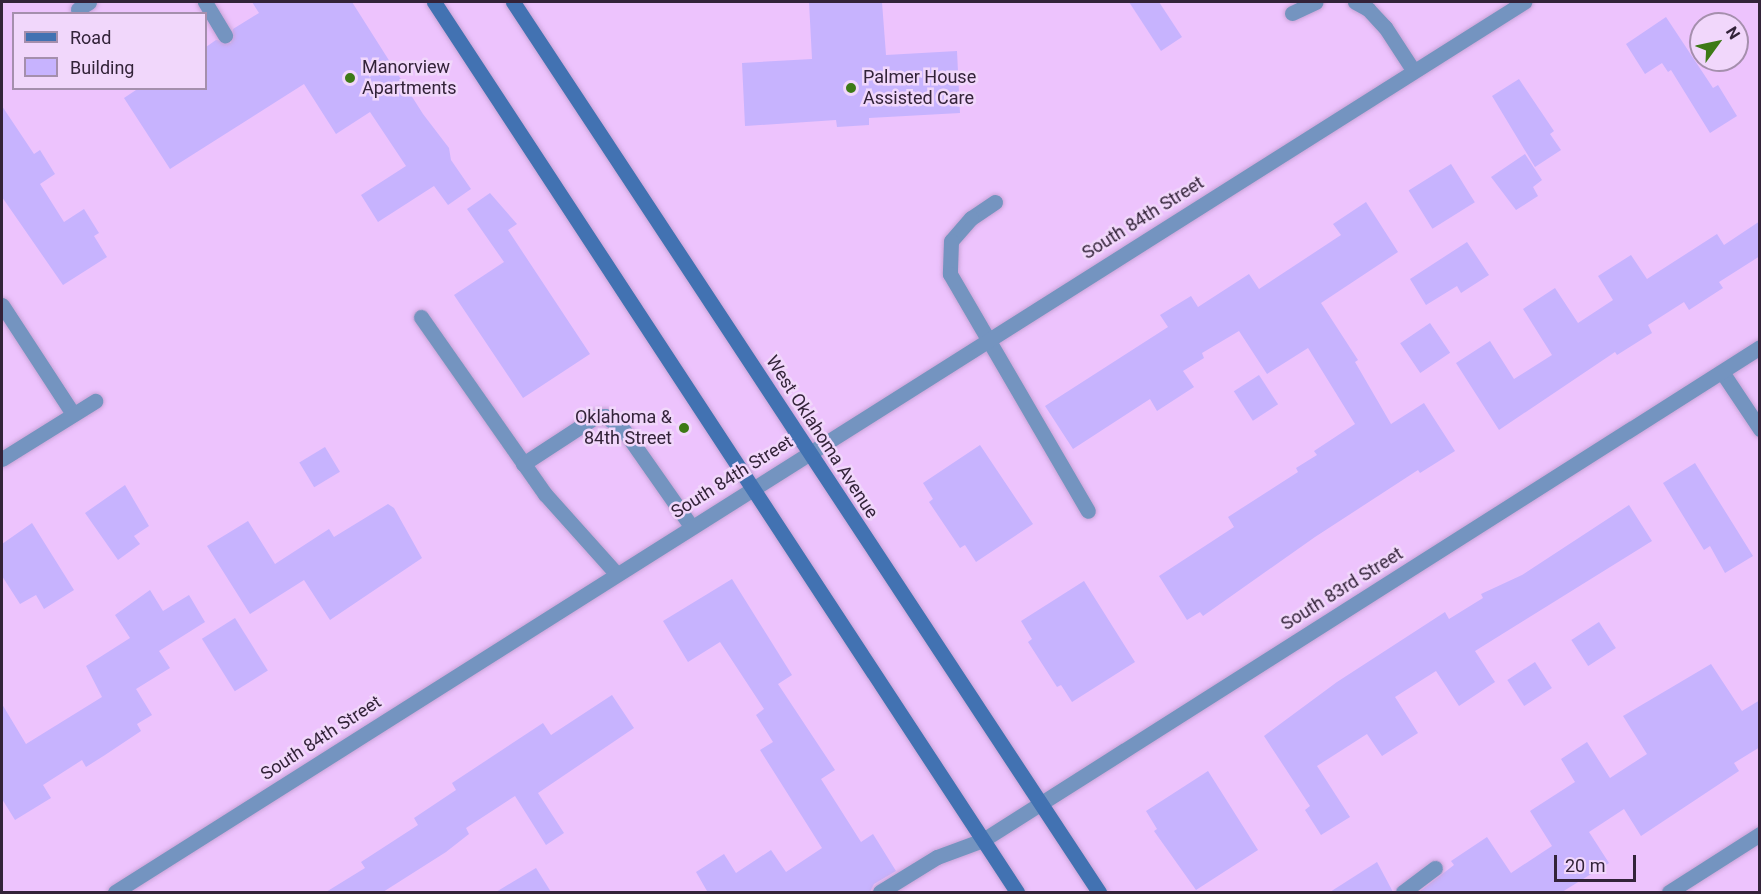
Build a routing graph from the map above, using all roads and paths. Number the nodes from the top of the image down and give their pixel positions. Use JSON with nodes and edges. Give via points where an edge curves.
{"nodes":[{"id":1,"x":205,"y":2,"type":"edge"},
{"id":2,"x":434,"y":2,"type":"edge"},
{"id":3,"x":513,"y":2,"type":"edge"},
{"id":4,"x":1316,"y":2,"type":"edge"},
{"id":5,"x":1355,"y":2,"type":"edge"},
{"id":6,"x":1524,"y":2,"type":"edge"},
{"id":7,"x":1292,"y":13,"type":"dead end"},
{"id":8,"x":225,"y":34,"type":"dead end"},
{"id":9,"x":1413,"y":70,"type":"junction"},
{"id":10,"x":995,"y":202,"type":"dead end"},
{"id":11,"x":2,"y":305,"type":"edge"},
{"id":12,"x":421,"y":317,"type":"dead end"},
{"id":13,"x":986,"y":341,"type":"junction"},
{"id":14,"x":1760,"y":347,"type":"edge"},
{"id":15,"x":1722,"y":372,"type":"junction"},
{"id":16,"x":95,"y":401,"type":"dead end"},
{"id":17,"x":73,"y":414,"type":"junction"},
{"id":18,"x":1760,"y":429,"type":"edge"},
{"id":19,"x":808,"y":452,"type":"junction"},
{"id":20,"x":2,"y":459,"type":"edge"},
{"id":21,"x":523,"y":464,"type":"junction"},
{"id":22,"x":750,"y":488,"type":"junction"},
{"id":23,"x":1088,"y":511,"type":"dead end"},
{"id":24,"x":691,"y":526,"type":"junction"},
{"id":25,"x":616,"y":573,"type":"junction"},
{"id":26,"x":1040,"y":803,"type":"junction"},
{"id":27,"x":1760,"y":834,"type":"edge"},
{"id":28,"x":983,"y":840,"type":"junction"},
{"id":29,"x":1435,"y":868,"type":"dead end"},
{"id":30,"x":115,"y":892,"type":"edge"},
{"id":31,"x":879,"y":892,"type":"edge"},
{"id":32,"x":1017,"y":892,"type":"edge"},
{"id":33,"x":1099,"y":892,"type":"edge"},
{"id":34,"x":1403,"y":892,"type":"edge"},
{"id":35,"x":1669,"y":892,"type":"edge"}],
"edges":[{"from":1,"to":8,"type":"street"},
{"from":2,"to":22,"type":"main road"},
{"from":3,"to":19,"type":"main road","name":"West Oklahoma Avenue"},
{"from":4,"to":7,"type":"street"},
{"from":5,"to":9,"type":"street","via":[[1385,27]]},
{"from":6,"to":9,"type":"street","name":"South 84th Street"},
{"from":9,"to":13,"type":"street","name":"South 84th Street"},
{"from":10,"to":13,"type":"street","via":[[971,218],[951,241],[950,273]]},
{"from":11,"to":17,"type":"street"},
{"from":12,"to":21,"type":"street"},
{"from":13,"to":19,"type":"street","name":"South 84th Street"},
{"from":13,"to":23,"type":"street"},
{"from":14,"to":15,"type":"street","name":"South 83rd Street"},
{"from":15,"to":18,"type":"street"},
{"from":15,"to":26,"type":"street","name":"South 83rd Street"},
{"from":16,"to":17,"type":"street"},
{"from":17,"to":20,"type":"street"},
{"from":19,"to":22,"type":"street","name":"South 84th Street"},
{"from":19,"to":26,"type":"main road","name":"West Oklahoma Avenue"},
{"from":21,"to":24,"type":"street","via":[[595,417],[605,416],[623,429]]},
{"from":21,"to":25,"type":"street"},
{"from":22,"to":24,"type":"street","name":"South 84th Street"},
{"from":22,"to":28,"type":"main road"},
{"from":24,"to":25,"type":"street","name":"South 84th Street"},
{"from":25,"to":30,"type":"street","name":"South 84th Street"},
{"from":26,"to":28,"type":"street","name":"South 83rd Street"},
{"from":26,"to":33,"type":"main road","name":"West Oklahoma Avenue"},
{"from":27,"to":35,"type":"street"},
{"from":28,"to":31,"type":"street","name":"South 83rd Street","via":[[937,857]]},
{"from":28,"to":32,"type":"main road"},
{"from":29,"to":34,"type":"street"}]}
